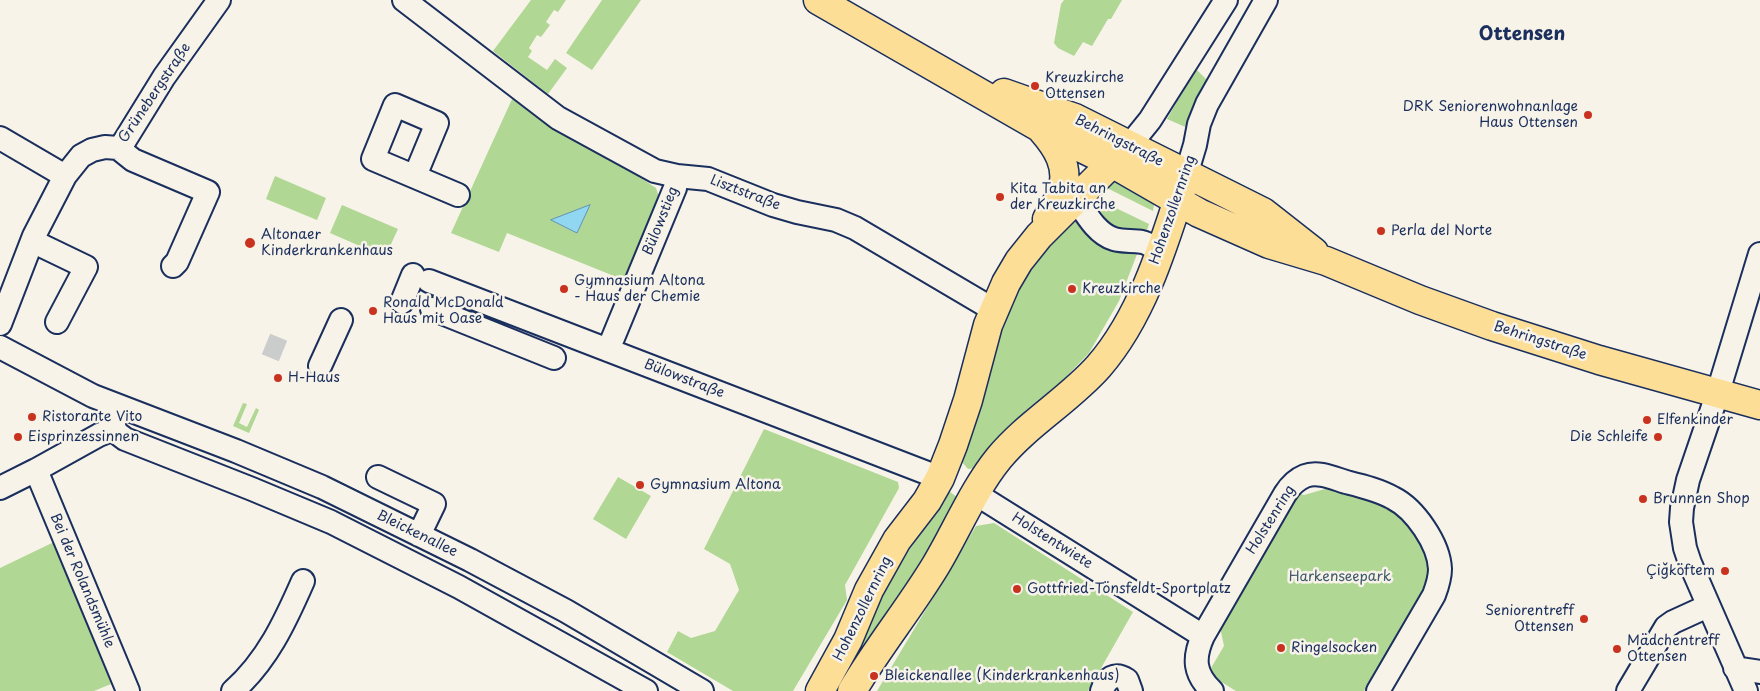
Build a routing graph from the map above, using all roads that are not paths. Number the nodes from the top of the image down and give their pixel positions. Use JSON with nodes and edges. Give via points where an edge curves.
{"nodes":[{"id":1,"x":219,"y":0,"type":"edge"},
{"id":2,"x":404,"y":0,"type":"edge"},
{"id":3,"x":818,"y":0,"type":"edge"},
{"id":4,"x":1226,"y":0,"type":"edge"},
{"id":5,"x":1266,"y":0,"type":"edge"},
{"id":6,"x":951,"y":76,"type":"junction"},
{"id":7,"x":1039,"y":127,"type":"junction"},
{"id":8,"x":0,"y":138,"type":"edge"},
{"id":9,"x":118,"y":148,"type":"junction"},
{"id":10,"x":1121,"y":155,"type":"junction"},
{"id":11,"x":1186,"y":175,"type":"junction"},
{"id":12,"x":65,"y":176,"type":"junction"},
{"id":13,"x":415,"y":176,"type":"dead end"},
{"id":14,"x":677,"y":176,"type":"junction"},
{"id":15,"x":458,"y":195,"type":"dead end"},
{"id":16,"x":1076,"y":199,"type":"junction"},
{"id":17,"x":1178,"y":200,"type":"junction"},
{"id":18,"x":1039,"y":236,"type":"junction"},
{"id":19,"x":32,"y":241,"type":"junction"},
{"id":20,"x":1160,"y":251,"type":"junction"},
{"id":21,"x":1760,"y":254,"type":"edge"},
{"id":22,"x":1326,"y":261,"type":"junction"},
{"id":23,"x":173,"y":266,"type":"dead end"},
{"id":24,"x":402,"y":302,"type":"dead end"},
{"id":25,"x":432,"y":309,"type":"dead end"},
{"id":26,"x":994,"y":310,"type":"junction"},
{"id":27,"x":512,"y":313,"type":"junction"},
{"id":28,"x":341,"y":320,"type":"dead end"},
{"id":29,"x":57,"y":322,"type":"dead end"},
{"id":30,"x":0,"y":324,"type":"edge"},
{"id":31,"x":501,"y":337,"type":"junction"},
{"id":32,"x":0,"y":347,"type":"edge"},
{"id":33,"x":608,"y":350,"type":"junction"},
{"id":34,"x":554,"y":358,"type":"dead end"},
{"id":35,"x":320,"y":366,"type":"dead end"},
{"id":36,"x":1718,"y":392,"type":"junction"},
{"id":37,"x":1760,"y":405,"type":"edge"},
{"id":38,"x":118,"y":406,"type":"junction"},
{"id":39,"x":114,"y":428,"type":"junction"},
{"id":40,"x":36,"y":470,"type":"junction"},
{"id":41,"x":378,"y":477,"type":"dead end"},
{"id":42,"x":940,"y":478,"type":"junction"},
{"id":43,"x":0,"y":488,"type":"edge"},
{"id":44,"x":976,"y":494,"type":"junction"},
{"id":45,"x":419,"y":535,"type":"junction"},
{"id":46,"x":303,"y":582,"type":"dead end"},
{"id":47,"x":1708,"y":606,"type":"junction"},
{"id":48,"x":1203,"y":636,"type":"junction"},
{"id":49,"x":1735,"y":668,"type":"junction"},
{"id":50,"x":1760,"y":672,"type":"edge"},
{"id":51,"x":642,"y":690,"type":"edge"},
{"id":52,"x":128,"y":691,"type":"edge"},
{"id":53,"x":233,"y":691,"type":"edge"},
{"id":54,"x":702,"y":691,"type":"edge"},
{"id":55,"x":820,"y":691,"type":"edge"},
{"id":56,"x":852,"y":691,"type":"edge"},
{"id":57,"x":1102,"y":691,"type":"edge"},
{"id":58,"x":1131,"y":691,"type":"edge"},
{"id":59,"x":1212,"y":691,"type":"edge"},
{"id":60,"x":1378,"y":691,"type":"edge"},
{"id":61,"x":1628,"y":691,"type":"edge"},
{"id":62,"x":1746,"y":691,"type":"edge"}],
"edges":[{"from":1,"to":9,"type":"street","name":"Grünebergstraße"},
{"from":2,"to":14,"type":"street","name":"Lisztstraße","via":[[558,118],[655,171]]},
{"from":3,"to":6,"type":"main road","name":"Behringstraße"},
{"from":4,"to":10,"type":"street","name":"Hohenzollernring","via":[[1150,120]]},
{"from":5,"to":11,"type":"street","name":"Hohenzollernring","via":[[1207,104]]},
{"from":6,"to":7,"type":"main road","name":"Behringstraße"},
{"from":6,"to":10,"type":"main road","name":"Behringstraße","via":[[1075,118]]},
{"from":7,"to":10,"type":"main road","name":"Behringstraße"},
{"from":7,"to":18,"type":"main road","via":[[1058,150],[1065,177],[1062,191]]},
{"from":8,"to":12,"type":"street"},
{"from":9,"to":12,"type":"street","name":"Grünebergstraße","via":[[92,150],[81,156]]},
{"from":9,"to":23,"type":"street","via":[[174,188],[208,192]]},
{"from":10,"to":11,"type":"main road","name":"Behringstraße"},
{"from":10,"to":16,"type":"main road","name":"Hohenzollernring"},
{"from":10,"to":17,"type":"main road","name":"Behringstraße"},
{"from":11,"to":17,"type":"main road","name":"Hohenzollernring"},
{"from":11,"to":22,"type":"main road","name":"Behringstraße","via":[[1263,212]]},
{"from":12,"to":19,"type":"street","name":"Grünebergstraße"},
{"from":13,"to":15,"type":"street"},
{"from":14,"to":26,"type":"street","name":"Lisztstraße","via":[[708,179],[773,205],[836,220],[855,228]]},
{"from":14,"to":33,"type":"street","name":"Bülowstieg","via":[[675,188]]},
{"from":16,"to":18,"type":"main road","name":"Hohenzollernring"},
{"from":16,"to":20,"type":"street","via":[[1104,234],[1113,239],[1143,242]]},
{"from":17,"to":20,"type":"main road","name":"Hohenzollernring"},
{"from":17,"to":22,"type":"main road","name":"Behringstraße","via":[[1199,213],[1269,244]]},
{"from":18,"to":26,"type":"main road","name":"Hohenzollernring","via":[[1006,283]]},
{"from":19,"to":29,"type":"street","via":[[86,267]]},
{"from":19,"to":30,"type":"street","name":"Grünebergstraße"},
{"from":20,"to":44,"type":"main road","name":"Hohenzollernring","via":[[1138,306],[1116,345],[1098,367],[999,459]]},
{"from":21,"to":36,"type":"street"},
{"from":22,"to":36,"type":"main road","name":"Behringstraße","via":[[1470,319],[1599,360]]},
{"from":24,"to":27,"type":"street","name":"Bülowstraße","via":[[421,278]]},
{"from":25,"to":31,"type":"street"},
{"from":26,"to":42,"type":"main road","name":"Hohenzollernring","via":[[968,400]]},
{"from":27,"to":31,"type":"street"},
{"from":27,"to":33,"type":"street","name":"Bülowstraße"},
{"from":28,"to":35,"type":"street"},
{"from":31,"to":34,"type":"street"},
{"from":32,"to":38,"type":"street","name":"Bleickenallee"},
{"from":33,"to":42,"type":"street","name":"Bülowstraße"},
{"from":36,"to":37,"type":"main road","name":"Behringstraße"},
{"from":36,"to":47,"type":"street","via":[[1688,480],[1681,515],[1685,548]]},
{"from":38,"to":39,"type":"street","via":[[113,419]]},
{"from":38,"to":45,"type":"street","name":"Bleickenallee","via":[[313,484]]},
{"from":39,"to":40,"type":"street"},
{"from":39,"to":51,"type":"street","name":"Bleickenallee","via":[[120,437],[149,450],[252,488],[331,522],[459,586]]},
{"from":40,"to":43,"type":"street"},
{"from":40,"to":52,"type":"street","name":"Bei der Rolandsmühle"},
{"from":41,"to":45,"type":"street","via":[[434,504]]},
{"from":42,"to":44,"type":"main road"},
{"from":42,"to":55,"type":"main road","name":"Hohenzollernring","via":[[897,540]]},
{"from":44,"to":48,"type":"street","name":"Holstentwiete"},
{"from":44,"to":56,"type":"main road","name":"Hohenzollernring","via":[[935,567]]},
{"from":45,"to":54,"type":"street","name":"Bleickenallee","via":[[566,611]]},
{"from":46,"to":53,"type":"street","via":[[271,647]]},
{"from":47,"to":49,"type":"street"},
{"from":47,"to":61,"type":"street","via":[[1666,626]]},
{"from":48,"to":59,"type":"street","via":[[1197,650],[1196,665],[1200,677]]},
{"from":48,"to":60,"type":"street","name":"Holstenring","via":[[1293,483],[1314,474],[1373,490],[1394,498],[1414,515],[1432,544],[1440,569],[1434,595]]},
{"from":49,"to":50,"type":"street"},
{"from":49,"to":62,"type":"street"},
{"from":57,"to":58,"type":"street","via":[[1107,680],[1120,676],[1127,680]]}]}
